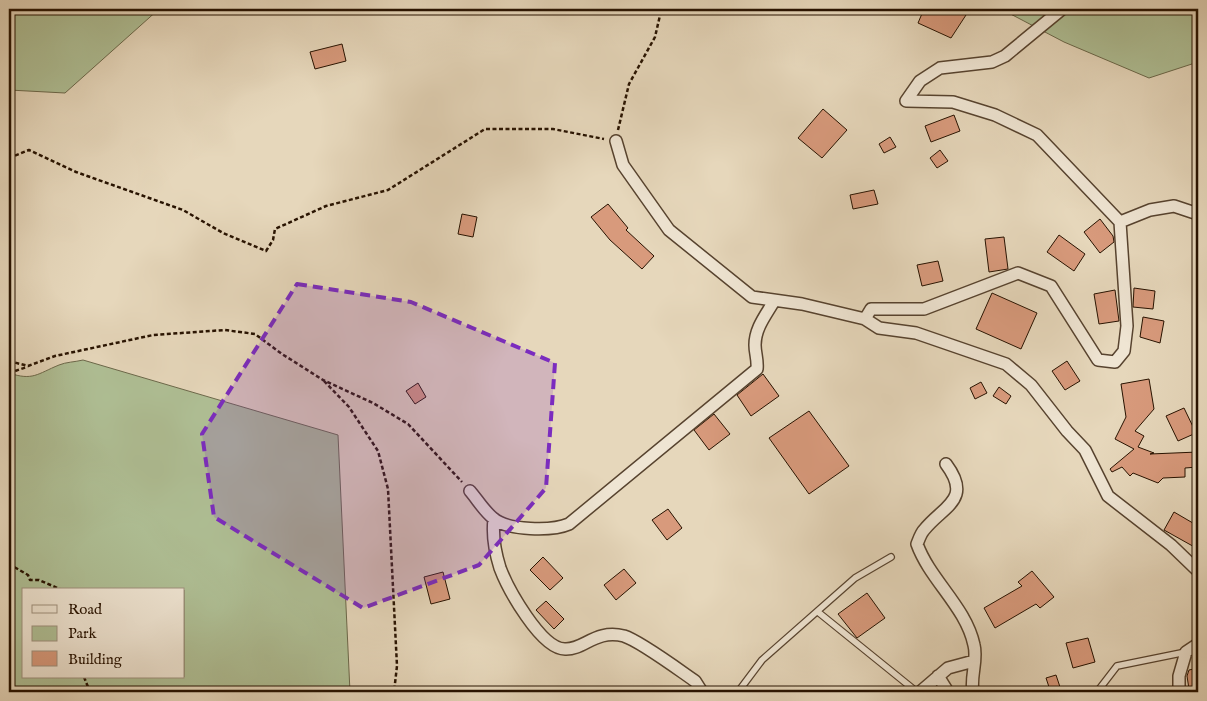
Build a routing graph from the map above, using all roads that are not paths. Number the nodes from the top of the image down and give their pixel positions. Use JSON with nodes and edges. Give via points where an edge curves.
{"nodes":[{"id":1,"x":1062,"y":9,"type":"edge"},
{"id":2,"x":616,"y":141,"type":"road end"},
{"id":3,"x":1198,"y":214,"type":"edge"},
{"id":4,"x":1120,"y":222,"type":"junction"},
{"id":5,"x":774,"y":301,"type":"junction"},
{"id":6,"x":865,"y":319,"type":"junction"},
{"id":7,"x":946,"y":464,"type":"dead end"},
{"id":8,"x":470,"y":491,"type":"road end"},
{"id":9,"x":494,"y":519,"type":"junction"},
{"id":10,"x":892,"y":557,"type":"dead end"},
{"id":11,"x":1198,"y":570,"type":"edge"},
{"id":12,"x":818,"y":612,"type":"junction"},
{"id":13,"x":1198,"y":644,"type":"edge"},
{"id":14,"x":1186,"y":652,"type":"junction"},
{"id":15,"x":974,"y":661,"type":"junction"},
{"id":16,"x":938,"y":676,"type":"junction"},
{"id":17,"x":702,"y":692,"type":"edge"},
{"id":18,"x":738,"y":692,"type":"edge"},
{"id":19,"x":919,"y":692,"type":"edge"},
{"id":20,"x":948,"y":692,"type":"edge"},
{"id":21,"x":973,"y":692,"type":"edge"},
{"id":22,"x":1097,"y":692,"type":"edge"},
{"id":23,"x":1179,"y":692,"type":"edge"}],
"edges":[{"from":1,"to":4,"type":"street","via":[[1005,56],[992,62],[940,68],[920,81],[906,101],[953,102],[994,115],[1037,135]]},
{"from":2,"to":5,"type":"street","via":[[623,165],[668,230],[752,297]]},
{"from":3,"to":4,"type":"street","via":[[1174,206],[1150,210]]},
{"from":4,"to":6,"type":"street","via":[[1127,326],[1124,351],[1115,362],[1098,360],[1051,286],[1018,274],[924,309],[871,309]]},
{"from":5,"to":6,"type":"street"},
{"from":5,"to":9,"type":"street","via":[[756,332],[757,369],[569,524],[557,529],[543,529]]},
{"from":6,"to":11,"type":"street","via":[[879,328],[916,333],[1006,364],[1031,385],[1085,450],[1108,496]]},
{"from":7,"to":15,"type":"street","via":[[955,476],[954,502],[923,530],[917,544],[924,562],[967,626],[975,647]]},
{"from":8,"to":9,"type":"street"},
{"from":9,"to":17,"type":"street","via":[[492,535],[500,568],[523,611],[546,639],[568,650],[610,634],[626,637],[695,681]]},
{"from":10,"to":12,"type":"lane","via":[[855,578]]},
{"from":12,"to":18,"type":"lane","via":[[762,660]]},
{"from":12,"to":19,"type":"lane"},
{"from":13,"to":14,"type":"street"},
{"from":14,"to":22,"type":"lane","via":[[1117,666]]},
{"from":14,"to":23,"type":"street","via":[[1179,676]]},
{"from":15,"to":16,"type":"street","via":[[948,668]]},
{"from":15,"to":21,"type":"street"},
{"from":16,"to":19,"type":"street"},
{"from":16,"to":20,"type":"street"}]}
